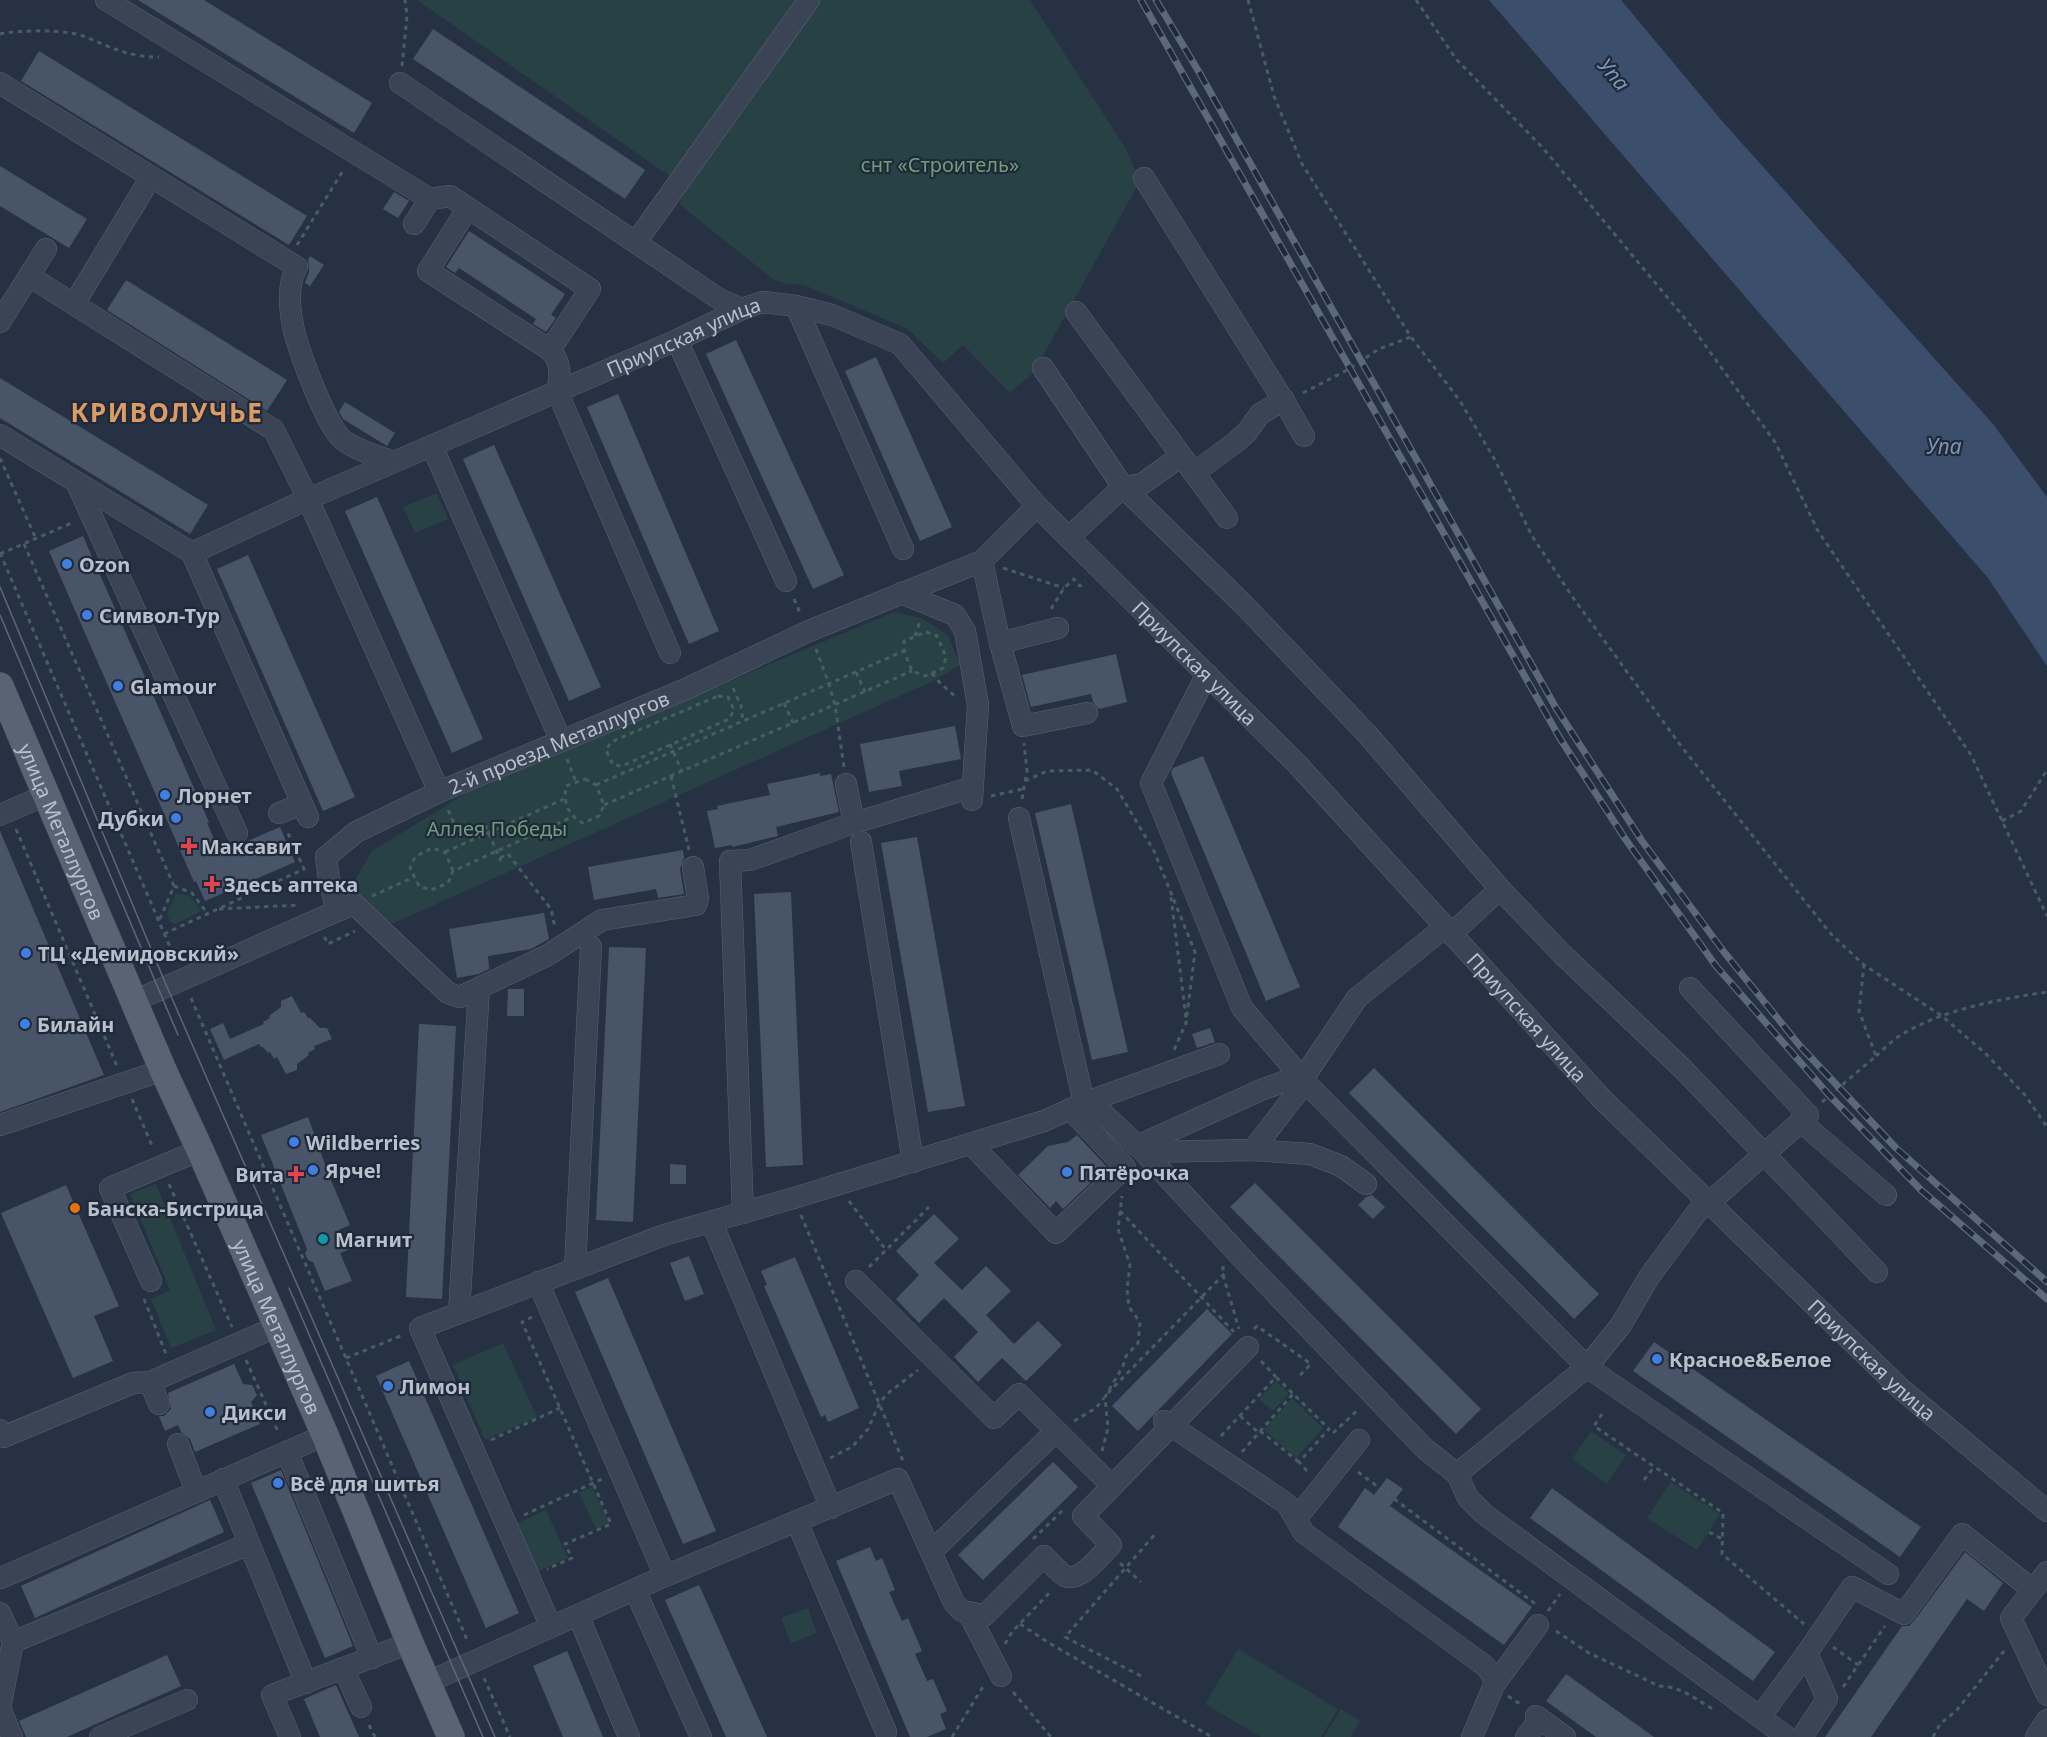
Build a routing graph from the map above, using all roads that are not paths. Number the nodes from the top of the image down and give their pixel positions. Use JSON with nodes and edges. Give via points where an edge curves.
{"nodes":[{"id":1,"x":106,"y":0,"type":"edge"},
{"id":2,"x":809,"y":0,"type":"edge"},
{"id":3,"x":0,"y":83,"type":"edge"},
{"id":4,"x":400,"y":83,"type":"road end"},
{"id":5,"x":151,"y":177,"type":"junction"},
{"id":6,"x":1144,"y":178,"type":"dead end"},
{"id":7,"x":430,"y":199,"type":"junction"},
{"id":8,"x":468,"y":208,"type":"junction"},
{"id":9,"x":414,"y":224,"type":"dead end"},
{"id":10,"x":636,"y":242,"type":"junction"},
{"id":11,"x":46,"y":249,"type":"dead end"},
{"id":12,"x":29,"y":276,"type":"junction"},
{"id":13,"x":697,"y":283,"type":"junction"},
{"id":14,"x":74,"y":304,"type":"junction"},
{"id":15,"x":796,"y":306,"type":"junction"},
{"id":16,"x":742,"y":309,"type":"junction"},
{"id":17,"x":1076,"y":312,"type":"dead end"},
{"id":18,"x":0,"y":322,"type":"edge"},
{"id":19,"x":707,"y":325,"type":"junction"},
{"id":20,"x":677,"y":340,"type":"junction"},
{"id":21,"x":550,"y":350,"type":"junction"},
{"id":22,"x":1043,"y":368,"type":"dead end"},
{"id":23,"x":557,"y":391,"type":"junction"},
{"id":24,"x":1285,"y":401,"type":"junction"},
{"id":25,"x":0,"y":435,"type":"edge"},
{"id":26,"x":1305,"y":436,"type":"dead end"},
{"id":27,"x":432,"y":446,"type":"junction"},
{"id":28,"x":1181,"y":456,"type":"junction"},
{"id":29,"x":394,"y":462,"type":"junction"},
{"id":30,"x":1194,"y":473,"type":"junction"},
{"id":31,"x":76,"y":482,"type":"junction"},
{"id":32,"x":1124,"y":488,"type":"junction"},
{"id":33,"x":309,"y":499,"type":"junction"},
{"id":34,"x":1037,"y":506,"type":"junction"},
{"id":35,"x":1227,"y":518,"type":"dead end"},
{"id":36,"x":1069,"y":537,"type":"junction"},
{"id":37,"x":903,"y":549,"type":"dead end"},
{"id":38,"x":192,"y":553,"type":"junction"},
{"id":39,"x":982,"y":561,"type":"junction"},
{"id":40,"x":786,"y":581,"type":"road end"},
{"id":41,"x":901,"y":593,"type":"junction"},
{"id":42,"x":1058,"y":628,"type":"dead end"},
{"id":43,"x":1000,"y":643,"type":"junction"},
{"id":44,"x":670,"y":653,"type":"dead end"},
{"id":45,"x":1207,"y":675,"type":"junction"},
{"id":46,"x":0,"y":686,"type":"edge"},
{"id":47,"x":1087,"y":713,"type":"dead end"},
{"id":48,"x":561,"y":741,"type":"junction"},
{"id":49,"x":846,"y":784,"type":"road end"},
{"id":50,"x":440,"y":792,"type":"junction"},
{"id":51,"x":46,"y":795,"type":"junction"},
{"id":52,"x":4,"y":813,"type":"edge"},
{"id":53,"x":279,"y":813,"type":"road end"},
{"id":54,"x":1019,"y":818,"type":"road end"},
{"id":55,"x":237,"y":833,"type":"dead end"},
{"id":56,"x":857,"y":833,"type":"junction"},
{"id":57,"x":693,"y":867,"type":"road end"},
{"id":58,"x":1500,"y":889,"type":"junction"},
{"id":59,"x":346,"y":908,"type":"junction"},
{"id":60,"x":1448,"y":931,"type":"junction"},
{"id":61,"x":591,"y":947,"type":"dead end"},
{"id":62,"x":479,"y":988,"type":"junction"},
{"id":63,"x":1690,"y":988,"type":"dead end"},
{"id":64,"x":134,"y":1001,"type":"junction"},
{"id":65,"x":1219,"y":1054,"type":"dead end"},
{"id":66,"x":163,"y":1070,"type":"junction"},
{"id":67,"x":1302,"y":1079,"type":"junction"},
{"id":68,"x":1081,"y":1104,"type":"junction"},
{"id":69,"x":1804,"y":1118,"type":"junction"},
{"id":70,"x":0,"y":1125,"type":"edge"},
{"id":71,"x":971,"y":1144,"type":"junction"},
{"id":72,"x":1140,"y":1149,"type":"junction"},
{"id":73,"x":200,"y":1150,"type":"junction"},
{"id":74,"x":1253,"y":1150,"type":"junction"},
{"id":75,"x":1765,"y":1152,"type":"junction"},
{"id":76,"x":913,"y":1162,"type":"junction"},
{"id":77,"x":1366,"y":1184,"type":"dead end"},
{"id":78,"x":1886,"y":1195,"type":"dead end"},
{"id":79,"x":1707,"y":1202,"type":"junction"},
{"id":80,"x":743,"y":1213,"type":"junction"},
{"id":81,"x":711,"y":1223,"type":"junction"},
{"id":82,"x":575,"y":1268,"type":"junction"},
{"id":83,"x":1877,"y":1272,"type":"dead end"},
{"id":84,"x":151,"y":1281,"type":"road end"},
{"id":85,"x":856,"y":1281,"type":"road end"},
{"id":86,"x":538,"y":1282,"type":"junction"},
{"id":87,"x":459,"y":1313,"type":"junction"},
{"id":88,"x":276,"y":1327,"type":"junction"},
{"id":89,"x":1241,"y":1337,"type":"road end"},
{"id":90,"x":1591,"y":1376,"type":"junction"},
{"id":91,"x":150,"y":1382,"type":"junction"},
{"id":92,"x":159,"y":1404,"type":"dead end"},
{"id":93,"x":1168,"y":1423,"type":"junction"},
{"id":94,"x":0,"y":1430,"type":"edge"},
{"id":95,"x":1056,"y":1431,"type":"junction"},
{"id":96,"x":325,"y":1435,"type":"junction"},
{"id":97,"x":1359,"y":1440,"type":"dead end"},
{"id":98,"x":178,"y":1444,"type":"dead end"},
{"id":99,"x":287,"y":1452,"type":"junction"},
{"id":100,"x":1457,"y":1474,"type":"junction"},
{"id":101,"x":223,"y":1479,"type":"junction"},
{"id":102,"x":1112,"y":1486,"type":"junction"},
{"id":103,"x":196,"y":1491,"type":"junction"},
{"id":104,"x":831,"y":1508,"type":"junction"},
{"id":105,"x":2047,"y":1511,"type":"edge"},
{"id":106,"x":1296,"y":1519,"type":"junction"},
{"id":107,"x":797,"y":1522,"type":"junction"},
{"id":108,"x":249,"y":1544,"type":"junction"},
{"id":109,"x":931,"y":1552,"type":"junction"},
{"id":110,"x":2047,"y":1572,"type":"edge"},
{"id":111,"x":1888,"y":1574,"type":"dead end"},
{"id":112,"x":665,"y":1576,"type":"junction"},
{"id":113,"x":0,"y":1577,"type":"edge"},
{"id":114,"x":0,"y":1586,"type":"edge"},
{"id":115,"x":635,"y":1590,"type":"junction"},
{"id":116,"x":2033,"y":1590,"type":"junction"},
{"id":117,"x":0,"y":1613,"type":"edge"},
{"id":118,"x":969,"y":1614,"type":"junction"},
{"id":119,"x":578,"y":1615,"type":"junction"},
{"id":120,"x":1543,"y":1621,"type":"road end"},
{"id":121,"x":551,"y":1627,"type":"junction"},
{"id":122,"x":12,"y":1642,"type":"junction"},
{"id":123,"x":410,"y":1643,"type":"junction"},
{"id":124,"x":1813,"y":1645,"type":"junction"},
{"id":125,"x":372,"y":1658,"type":"junction"},
{"id":126,"x":344,"y":1668,"type":"junction"},
{"id":127,"x":998,"y":1670,"type":"road end"},
{"id":128,"x":428,"y":1682,"type":"junction"},
{"id":129,"x":306,"y":1683,"type":"junction"},
{"id":130,"x":1494,"y":1685,"type":"junction"},
{"id":131,"x":2047,"y":1695,"type":"edge"},
{"id":132,"x":187,"y":1700,"type":"dead end"},
{"id":133,"x":361,"y":1707,"type":"dead end"},
{"id":134,"x":1756,"y":1714,"type":"junction"},
{"id":135,"x":886,"y":1732,"type":"dead end"},
{"id":136,"x":12,"y":1737,"type":"edge"},
{"id":137,"x":100,"y":1737,"type":"edge"},
{"id":138,"x":290,"y":1737,"type":"edge"},
{"id":139,"x":451,"y":1737,"type":"edge"},
{"id":140,"x":629,"y":1737,"type":"edge"},
{"id":141,"x":701,"y":1737,"type":"edge"},
{"id":142,"x":1472,"y":1737,"type":"edge"},
{"id":143,"x":1526,"y":1737,"type":"edge"},
{"id":144,"x":1565,"y":1737,"type":"edge"},
{"id":145,"x":1787,"y":1737,"type":"edge"},
{"id":146,"x":1802,"y":1737,"type":"edge"}],
"edges":[{"from":1,"to":7,"type":"street"},
{"from":2,"to":10,"type":"street"},
{"from":3,"to":5,"type":"street"},
{"from":4,"to":10,"type":"street"},
{"from":5,"to":14,"type":"street"},
{"from":5,"to":29,"type":"street","via":[[297,267],[292,276],[291,306],[295,335],[322,408],[340,437],[364,452]]},
{"from":6,"to":24,"type":"street"},
{"from":7,"to":8,"type":"street","via":[[450,196]]},
{"from":7,"to":9,"type":"street"},
{"from":8,"to":21,"type":"street","via":[[590,289]]},
{"from":8,"to":21,"type":"street","via":[[428,271]]},
{"from":10,"to":13,"type":"street"},
{"from":11,"to":12,"type":"street"},
{"from":12,"to":14,"type":"street"},
{"from":12,"to":18,"type":"street"},
{"from":13,"to":16,"type":"street"},
{"from":13,"to":19,"type":"street"},
{"from":14,"to":33,"type":"street","via":[[274,430]]},
{"from":15,"to":16,"type":"street","name":"Приупская улица","via":[[763,302]]},
{"from":15,"to":34,"type":"street","name":"Приупская улица","via":[[832,315],[900,344]]},
{"from":15,"to":37,"type":"street"},
{"from":16,"to":19,"type":"street","name":"Приупская улица"},
{"from":17,"to":28,"type":"street"},
{"from":19,"to":20,"type":"street","name":"Приупская улица"},
{"from":20,"to":23,"type":"street","name":"Приупская улица"},
{"from":20,"to":40,"type":"street"},
{"from":21,"to":23,"type":"street","via":[[555,354],[561,378]]},
{"from":22,"to":32,"type":"street"},
{"from":23,"to":27,"type":"street","name":"Приупская улица"},
{"from":23,"to":44,"type":"street"},
{"from":24,"to":26,"type":"street"},
{"from":24,"to":30,"type":"street","via":[[1260,414],[1236,442]]},
{"from":25,"to":31,"type":"street"},
{"from":27,"to":29,"type":"street","name":"Приупская улица"},
{"from":27,"to":48,"type":"street"},
{"from":28,"to":30,"type":"street"},
{"from":28,"to":32,"type":"street","via":[[1142,484]]},
{"from":29,"to":33,"type":"street","name":"Приупская улица"},
{"from":30,"to":35,"type":"street"},
{"from":31,"to":38,"type":"street"},
{"from":31,"to":55,"type":"street"},
{"from":32,"to":36,"type":"street"},
{"from":32,"to":58,"type":"street","via":[[1244,604],[1368,735]]},
{"from":33,"to":38,"type":"street","name":"Приупская улица"},
{"from":33,"to":50,"type":"street"},
{"from":34,"to":36,"type":"street","name":"Приупская улица"},
{"from":34,"to":39,"type":"street","name":"2-й проезд Металлургов"},
{"from":36,"to":45,"type":"street","name":"Приупская улица"},
{"from":38,"to":53,"type":"street","via":[[305,811]]},
{"from":39,"to":41,"type":"street","name":"2-й проезд Металлургов"},
{"from":39,"to":43,"type":"street"},
{"from":41,"to":48,"type":"street","name":"2-й проезд Металлургов"},
{"from":41,"to":56,"type":"street","via":[[956,615],[965,631],[978,715],[972,794]]},
{"from":42,"to":43,"type":"street"},
{"from":43,"to":47,"type":"street","via":[[1023,726]]},
{"from":45,"to":60,"type":"street","name":"Приупская улица","via":[[1298,765]]},
{"from":45,"to":67,"type":"street","via":[[1151,783],[1242,1008]]},
{"from":46,"to":51,"type":"main road","name":"улица Металлургов"},
{"from":48,"to":50,"type":"street","name":"2-й проезд Металлургов"},
{"from":49,"to":56,"type":"street"},
{"from":50,"to":59,"type":"street","name":"2-й проезд Металлургов","via":[[356,832],[326,857],[329,880]]},
{"from":51,"to":52,"type":"street"},
{"from":51,"to":64,"type":"main road","name":"улица Металлургов"},
{"from":54,"to":68,"type":"street"},
{"from":56,"to":76,"type":"street"},
{"from":56,"to":80,"type":"street","via":[[750,860],[730,861]]},
{"from":57,"to":62,"type":"street","via":[[696,905],[602,920],[548,955]]},
{"from":58,"to":60,"type":"street"},
{"from":58,"to":75,"type":"street"},
{"from":59,"to":62,"type":"street","via":[[373,922],[448,993],[460,997]]},
{"from":59,"to":64,"type":"street"},
{"from":60,"to":67,"type":"street","via":[[1357,998]]},
{"from":60,"to":79,"type":"street","name":"Приупская улица","via":[[1602,1100]]},
{"from":61,"to":82,"type":"street"},
{"from":62,"to":87,"type":"street"},
{"from":63,"to":69,"type":"street"},
{"from":64,"to":66,"type":"main road","name":"улица Металлургов"},
{"from":65,"to":68,"type":"street"},
{"from":66,"to":70,"type":"street"},
{"from":66,"to":73,"type":"main road","name":"улица Металлургов"},
{"from":67,"to":72,"type":"street","via":[[1261,1090]]},
{"from":67,"to":74,"type":"street"},
{"from":67,"to":90,"type":"street"},
{"from":68,"to":71,"type":"street","via":[[1044,1121]]},
{"from":68,"to":71,"type":"street","via":[[1125,1167],[1056,1233]]},
{"from":68,"to":72,"type":"street"},
{"from":69,"to":75,"type":"street"},
{"from":69,"to":78,"type":"street"},
{"from":71,"to":76,"type":"street"},
{"from":72,"to":74,"type":"street"},
{"from":72,"to":100,"type":"street","via":[[1425,1449]]},
{"from":73,"to":84,"type":"street","via":[[110,1188]]},
{"from":73,"to":88,"type":"main road","name":"улица Металлургов"},
{"from":74,"to":77,"type":"street","via":[[1310,1154],[1341,1166]]},
{"from":75,"to":79,"type":"street"},
{"from":75,"to":83,"type":"street"},
{"from":76,"to":80,"type":"street"},
{"from":79,"to":90,"type":"street","via":[[1649,1277]]},
{"from":79,"to":105,"type":"street","name":"Приупская улица","via":[[1901,1389]]},
{"from":80,"to":81,"type":"street"},
{"from":81,"to":82,"type":"street","via":[[664,1235]]},
{"from":81,"to":104,"type":"street"},
{"from":82,"to":86,"type":"street"},
{"from":85,"to":95,"type":"street","via":[[994,1418],[1019,1394]]},
{"from":86,"to":87,"type":"street"},
{"from":86,"to":112,"type":"street"},
{"from":87,"to":121,"type":"street","via":[[420,1328]]},
{"from":88,"to":91,"type":"street"},
{"from":88,"to":96,"type":"main road","name":"улица Металлургов"},
{"from":89,"to":93,"type":"street"},
{"from":90,"to":100,"type":"street"},
{"from":90,"to":111,"type":"street"},
{"from":91,"to":92,"type":"street"},
{"from":91,"to":94,"type":"street","via":[[133,1383],[3,1437]]},
{"from":93,"to":102,"type":"street"},
{"from":93,"to":106,"type":"street","via":[[1287,1504]]},
{"from":95,"to":102,"type":"street"},
{"from":95,"to":109,"type":"street"},
{"from":96,"to":99,"type":"street"},
{"from":96,"to":123,"type":"main road","name":"улица Металлургов"},
{"from":97,"to":106,"type":"street"},
{"from":98,"to":103,"type":"street"},
{"from":99,"to":101,"type":"street"},
{"from":99,"to":125,"type":"street"},
{"from":100,"to":134,"type":"street","via":[[1468,1498],[1484,1514]]},
{"from":101,"to":103,"type":"street"},
{"from":101,"to":108,"type":"street"},
{"from":102,"to":118,"type":"street","via":[[1083,1516],[1111,1545],[1082,1574],[1065,1576],[1044,1556],[985,1616]]},
{"from":103,"to":113,"type":"street"},
{"from":104,"to":107,"type":"street"},
{"from":104,"to":109,"type":"street","via":[[898,1479]]},
{"from":106,"to":130,"type":"street","via":[[1304,1533],[1485,1666]]},
{"from":107,"to":112,"type":"street"},
{"from":107,"to":135,"type":"street"},
{"from":108,"to":122,"type":"street"},
{"from":108,"to":129,"type":"street"},
{"from":109,"to":118,"type":"street","via":[[954,1603]]},
{"from":110,"to":116,"type":"street"},
{"from":112,"to":115,"type":"street"},
{"from":113,"to":114,"type":"street"},
{"from":115,"to":119,"type":"street"},
{"from":115,"to":141,"type":"street"},
{"from":116,"to":124,"type":"street","via":[[1962,1534],[1904,1614],[1852,1587]]},
{"from":116,"to":131,"type":"street","via":[[2011,1618]]},
{"from":117,"to":122,"type":"street"},
{"from":118,"to":127,"type":"street"},
{"from":119,"to":121,"type":"street"},
{"from":119,"to":140,"type":"street"},
{"from":120,"to":130,"type":"street"},
{"from":121,"to":128,"type":"street"},
{"from":122,"to":136,"type":"street","via":[[0,1708]]},
{"from":123,"to":125,"type":"street"},
{"from":123,"to":128,"type":"main road","name":"улица Металлургов"},
{"from":124,"to":134,"type":"street"},
{"from":124,"to":146,"type":"street","via":[[1827,1699]]},
{"from":125,"to":126,"type":"street"},
{"from":126,"to":129,"type":"street"},
{"from":126,"to":133,"type":"street"},
{"from":128,"to":139,"type":"main road","name":"улица Металлургов"},
{"from":129,"to":138,"type":"street","via":[[272,1695]]},
{"from":130,"to":142,"type":"street"},
{"from":132,"to":137,"type":"street"},
{"from":134,"to":145,"type":"street"},
{"from":143,"to":144,"type":"street","via":[[1538,1717]]}]}
